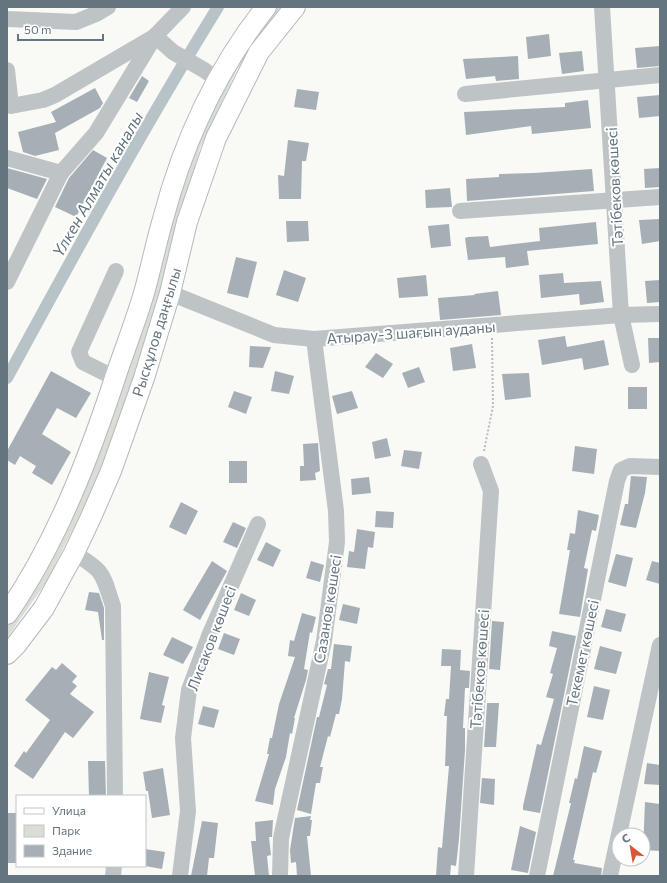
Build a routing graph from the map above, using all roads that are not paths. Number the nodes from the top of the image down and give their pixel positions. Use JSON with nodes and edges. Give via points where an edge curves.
{"nodes":[{"id":1,"x":108,"y":7,"type":"edge"},
{"id":2,"x":183,"y":7,"type":"edge"},
{"id":3,"x":266,"y":7,"type":"edge"},
{"id":4,"x":295,"y":7,"type":"edge"},
{"id":5,"x":602,"y":7,"type":"edge"},
{"id":6,"x":56,"y":14,"type":"edge"},
{"id":7,"x":7,"y":19,"type":"edge"},
{"id":8,"x":155,"y":36,"type":"junction"},
{"id":9,"x":7,"y":70,"type":"edge"},
{"id":10,"x":211,"y":75,"type":"junction"},
{"id":11,"x":660,"y":76,"type":"edge"},
{"id":12,"x":607,"y":80,"type":"junction"},
{"id":13,"x":465,"y":94,"type":"dead end"},
{"id":14,"x":9,"y":107,"type":"edge"},
{"id":15,"x":7,"y":158,"type":"edge"},
{"id":16,"x":61,"y":173,"type":"junction"},
{"id":17,"x":660,"y":197,"type":"edge"},
{"id":18,"x":615,"y":200,"type":"junction"},
{"id":19,"x":460,"y":211,"type":"dead end"},
{"id":20,"x":116,"y":271,"type":"dead end"},
{"id":21,"x":7,"y":282,"type":"edge"},
{"id":22,"x":170,"y":293,"type":"junction"},
{"id":23,"x":660,"y":314,"type":"edge"},
{"id":24,"x":621,"y":315,"type":"junction"},
{"id":25,"x":314,"y":339,"type":"junction"},
{"id":26,"x":632,"y":365,"type":"dead end"},
{"id":27,"x":115,"y":378,"type":"junction"},
{"id":28,"x":481,"y":464,"type":"road end"},
{"id":29,"x":660,"y":467,"type":"edge"},
{"id":30,"x":258,"y":524,"type":"dead end"},
{"id":31,"x":74,"y":553,"type":"junction"},
{"id":32,"x":7,"y":614,"type":"edge"},
{"id":33,"x":660,"y":645,"type":"edge"},
{"id":34,"x":7,"y":654,"type":"edge"},
{"id":35,"x":115,"y":795,"type":"edge"},
{"id":36,"x":180,"y":876,"type":"edge"},
{"id":37,"x":280,"y":876,"type":"edge"},
{"id":38,"x":466,"y":876,"type":"edge"},
{"id":39,"x":537,"y":876,"type":"edge"},
{"id":40,"x":610,"y":876,"type":"edge"}],
"edges":[{"from":1,"to":6,"type":"street","via":[[76,22]]},
{"from":2,"to":8,"type":"street"},
{"from":3,"to":10,"type":"main road","name":"Рысқұлов даңғылы","via":[[234,52]]},
{"from":4,"to":22,"type":"main road","name":"Рысқұлов даңғылы","via":[[259,52],[216,138],[187,222]]},
{"from":5,"to":12,"type":"street","name":"Тәтібеков көшесі"},
{"from":6,"to":7,"type":"street"},
{"from":8,"to":10,"type":"street","via":[[174,52]]},
{"from":8,"to":14,"type":"street","via":[[55,95]]},
{"from":8,"to":16,"type":"street","via":[[96,133]]},
{"from":9,"to":14,"type":"street"},
{"from":10,"to":27,"type":"main road","name":"Рысқұлов даңғылы","via":[[163,217],[144,294]]},
{"from":11,"to":12,"type":"street"},
{"from":12,"to":13,"type":"street"},
{"from":12,"to":18,"type":"street","name":"Тәтібеков көшесі"},
{"from":15,"to":16,"type":"street"},
{"from":16,"to":21,"type":"street"},
{"from":17,"to":18,"type":"street"},
{"from":18,"to":19,"type":"street"},
{"from":18,"to":24,"type":"street","name":"Тәтібеков көшесі"},
{"from":20,"to":27,"type":"street","via":[[79,352],[83,362]]},
{"from":22,"to":25,"type":"street","name":"Атырау-3 шағын ауданы","via":[[274,335]]},
{"from":22,"to":31,"type":"main road","name":"Рысқұлов даңғылы","via":[[144,378],[111,471]]},
{"from":23,"to":24,"type":"street","name":"Атырау-3 шағын ауданы"},
{"from":24,"to":25,"type":"street","name":"Атырау-3 шағын ауданы"},
{"from":24,"to":26,"type":"street","name":"Тәтібеков көшесі"},
{"from":25,"to":37,"type":"street","name":"Сазанов көшесі","via":[[336,511],[337,542],[324,641],[281,838]]},
{"from":27,"to":32,"type":"main road","name":"Рысқұлов даңғылы","via":[[78,478],[39,562]]},
{"from":28,"to":38,"type":"street","name":"Тәтібеков көшесі","via":[[491,491]]},
{"from":29,"to":39,"type":"street","name":"Текемет көшесі","via":[[630,466],[621,470],[617,481]]},
{"from":30,"to":36,"type":"street","name":"Лисаков көшесі","via":[[209,636],[190,690],[183,738],[188,811]]},
{"from":31,"to":34,"type":"main road","name":"Рысқұлов даңғылы","via":[[44,608]]},
{"from":31,"to":35,"type":"street","via":[[98,568],[104,577],[113,606]]},
{"from":33,"to":40,"type":"street"}]}
